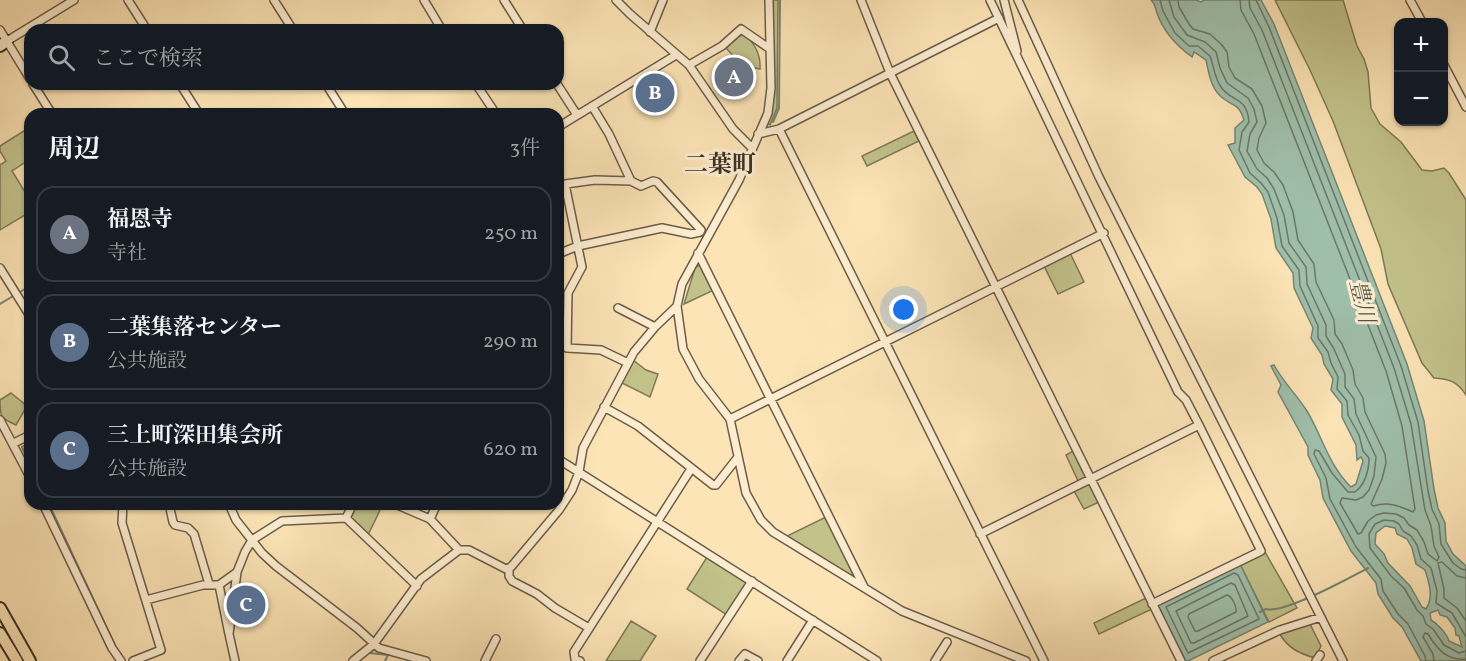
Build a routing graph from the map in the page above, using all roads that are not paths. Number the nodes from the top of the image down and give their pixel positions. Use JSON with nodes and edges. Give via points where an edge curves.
{"nodes":[{"id":1,"x":74,"y":0,"type":"edge"},
{"id":2,"x":128,"y":0,"type":"edge"},
{"id":3,"x":274,"y":0,"type":"edge"},
{"id":4,"x":424,"y":0,"type":"edge"},
{"id":5,"x":504,"y":0,"type":"edge"},
{"id":6,"x":616,"y":0,"type":"edge"},
{"id":7,"x":663,"y":0,"type":"edge"},
{"id":8,"x":769,"y":0,"type":"edge"},
{"id":9,"x":861,"y":0,"type":"edge"},
{"id":10,"x":990,"y":0,"type":"edge"},
{"id":11,"x":1004,"y":0,"type":"edge"},
{"id":12,"x":1018,"y":0,"type":"edge"},
{"id":13,"x":1410,"y":0,"type":"edge"},
{"id":14,"x":999,"y":18,"type":"junction"},
{"id":15,"x":1420,"y":18,"type":"edge"},
{"id":16,"x":35,"y":24,"type":"edge"},
{"id":17,"x":143,"y":24,"type":"edge"},
{"id":18,"x":289,"y":24,"type":"edge"},
{"id":19,"x":438,"y":24,"type":"edge"},
{"id":20,"x":519,"y":24,"type":"edge"},
{"id":21,"x":0,"y":30,"type":"edge"},
{"id":22,"x":24,"y":31,"type":"edge"},
{"id":23,"x":650,"y":32,"type":"junction"},
{"id":24,"x":3,"y":44,"type":"edge"},
{"id":25,"x":770,"y":49,"type":"junction"},
{"id":26,"x":676,"y":55,"type":"junction"},
{"id":27,"x":1020,"y":62,"type":"junction"},
{"id":28,"x":689,"y":65,"type":"junction"},
{"id":29,"x":24,"y":71,"type":"edge"},
{"id":30,"x":1447,"y":72,"type":"edge"},
{"id":31,"x":890,"y":73,"type":"junction"},
{"id":32,"x":37,"y":90,"type":"edge"},
{"id":33,"x":184,"y":90,"type":"edge"},
{"id":34,"x":330,"y":90,"type":"edge"},
{"id":35,"x":480,"y":90,"type":"edge"},
{"id":36,"x":561,"y":90,"type":"edge"},
{"id":37,"x":592,"y":106,"type":"junction"},
{"id":38,"x":1466,"y":107,"type":"edge"},
{"id":39,"x":48,"y":108,"type":"edge"},
{"id":40,"x":194,"y":108,"type":"edge"},
{"id":41,"x":341,"y":108,"type":"edge"},
{"id":42,"x":492,"y":108,"type":"edge"},
{"id":43,"x":576,"y":115,"type":"junction"},
{"id":44,"x":564,"y":123,"type":"edge"},
{"id":45,"x":779,"y":129,"type":"junction"},
{"id":46,"x":758,"y":134,"type":"junction"},
{"id":47,"x":752,"y":148,"type":"junction"},
{"id":48,"x":631,"y":181,"type":"junction"},
{"id":49,"x":564,"y":184,"type":"edge"},
{"id":50,"x":564,"y":192,"type":"edge"},
{"id":51,"x":1104,"y":233,"type":"junction"},
{"id":52,"x":578,"y":246,"type":"junction"},
{"id":53,"x":564,"y":252,"type":"edge"},
{"id":54,"x":698,"y":253,"type":"junction"},
{"id":55,"x":0,"y":268,"type":"edge"},
{"id":56,"x":995,"y":287,"type":"junction"},
{"id":57,"x":24,"y":306,"type":"edge"},
{"id":58,"x":677,"y":306,"type":"junction"},
{"id":59,"x":618,"y":308,"type":"dead end"},
{"id":60,"x":655,"y":327,"type":"junction"},
{"id":61,"x":885,"y":342,"type":"junction"},
{"id":62,"x":564,"y":347,"type":"edge"},
{"id":63,"x":567,"y":348,"type":"junction"},
{"id":64,"x":628,"y":363,"type":"junction"},
{"id":65,"x":771,"y":399,"type":"junction"},
{"id":66,"x":604,"y":407,"type":"junction"},
{"id":67,"x":730,"y":419,"type":"junction"},
{"id":68,"x":0,"y":420,"type":"edge"},
{"id":69,"x":1199,"y":425,"type":"junction"},
{"id":70,"x":24,"y":438,"type":"edge"},
{"id":71,"x":14,"y":443,"type":"junction"},
{"id":72,"x":738,"y":457,"type":"junction"},
{"id":73,"x":564,"y":463,"type":"edge"},
{"id":74,"x":24,"y":464,"type":"edge"},
{"id":75,"x":691,"y":469,"type":"junction"},
{"id":76,"x":579,"y":472,"type":"junction"},
{"id":77,"x":1090,"y":479,"type":"junction"},
{"id":78,"x":564,"y":503,"type":"edge"},
{"id":79,"x":46,"y":510,"type":"edge"},
{"id":80,"x":123,"y":510,"type":"edge"},
{"id":81,"x":171,"y":510,"type":"edge"},
{"id":82,"x":231,"y":510,"type":"edge"},
{"id":83,"x":350,"y":510,"type":"edge"},
{"id":84,"x":409,"y":510,"type":"edge"},
{"id":85,"x":436,"y":510,"type":"edge"},
{"id":86,"x":560,"y":510,"type":"edge"},
{"id":87,"x":346,"y":518,"type":"junction"},
{"id":88,"x":430,"y":519,"type":"junction"},
{"id":89,"x":658,"y":522,"type":"junction"},
{"id":90,"x":980,"y":534,"type":"junction"},
{"id":91,"x":252,"y":540,"type":"junction"},
{"id":92,"x":459,"y":550,"type":"junction"},
{"id":93,"x":509,"y":568,"type":"junction"},
{"id":94,"x":237,"y":572,"type":"junction"},
{"id":95,"x":752,"y":581,"type":"junction"},
{"id":96,"x":208,"y":584,"type":"junction"},
{"id":97,"x":219,"y":585,"type":"junction"},
{"id":98,"x":417,"y":586,"type":"junction"},
{"id":99,"x":864,"y":587,"type":"junction"},
{"id":100,"x":146,"y":600,"type":"junction"},
{"id":101,"x":1152,"y":604,"type":"junction"},
{"id":102,"x":0,"y":608,"type":"edge"},
{"id":103,"x":1321,"y":617,"type":"junction"},
{"id":104,"x":813,"y":620,"type":"junction"},
{"id":105,"x":590,"y":628,"type":"junction"},
{"id":106,"x":0,"y":633,"type":"edge"},
{"id":107,"x":229,"y":634,"type":"junction"},
{"id":108,"x":496,"y":639,"type":"dead end"},
{"id":109,"x":947,"y":642,"type":"dead end"},
{"id":110,"x":374,"y":644,"type":"junction"},
{"id":111,"x":17,"y":661,"type":"edge"},
{"id":112,"x":30,"y":661,"type":"edge"},
{"id":113,"x":120,"y":661,"type":"edge"},
{"id":114,"x":133,"y":661,"type":"edge"},
{"id":115,"x":235,"y":661,"type":"edge"},
{"id":116,"x":353,"y":661,"type":"edge"},
{"id":117,"x":426,"y":661,"type":"edge"},
{"id":118,"x":485,"y":661,"type":"edge"},
{"id":119,"x":580,"y":661,"type":"edge"},
{"id":120,"x":700,"y":661,"type":"edge"},
{"id":121,"x":739,"y":661,"type":"edge"},
{"id":122,"x":758,"y":661,"type":"edge"},
{"id":123,"x":787,"y":661,"type":"edge"},
{"id":124,"x":877,"y":661,"type":"edge"},
{"id":125,"x":935,"y":661,"type":"edge"},
{"id":126,"x":1026,"y":661,"type":"edge"},
{"id":127,"x":1044,"y":661,"type":"edge"},
{"id":128,"x":1181,"y":661,"type":"edge"},
{"id":129,"x":1213,"y":661,"type":"edge"},
{"id":130,"x":1343,"y":661,"type":"edge"}],
"edges":[{"from":1,"to":16,"type":"street"},
{"from":2,"to":17,"type":"street"},
{"from":3,"to":18,"type":"street"},
{"from":4,"to":19,"type":"street"},
{"from":5,"to":20,"type":"street"},
{"from":6,"to":23,"type":"street"},
{"from":7,"to":23,"type":"street"},
{"from":8,"to":25,"type":"street"},
{"from":9,"to":31,"type":"street"},
{"from":10,"to":14,"type":"street"},
{"from":11,"to":27,"type":"street"},
{"from":12,"to":103,"type":"street","via":[[1099,177]]},
{"from":13,"to":15,"type":"street"},
{"from":14,"to":27,"type":"street"},
{"from":14,"to":31,"type":"street"},
{"from":21,"to":24,"type":"street"},
{"from":22,"to":24,"type":"street"},
{"from":23,"to":26,"type":"street"},
{"from":24,"to":29,"type":"street"},
{"from":25,"to":28,"type":"street","via":[[741,29],[722,46]]},
{"from":25,"to":46,"type":"street","via":[[768,113]]},
{"from":26,"to":28,"type":"street"},
{"from":26,"to":37,"type":"street"},
{"from":27,"to":51,"type":"street"},
{"from":28,"to":47,"type":"street","via":[[733,129]]},
{"from":30,"to":38,"type":"street"},
{"from":31,"to":45,"type":"street"},
{"from":31,"to":56,"type":"street"},
{"from":32,"to":39,"type":"street"},
{"from":33,"to":40,"type":"street"},
{"from":34,"to":41,"type":"street"},
{"from":35,"to":42,"type":"street"},
{"from":36,"to":43,"type":"street"},
{"from":37,"to":43,"type":"street"},
{"from":37,"to":48,"type":"street"},
{"from":43,"to":44,"type":"street"},
{"from":45,"to":46,"type":"street"},
{"from":45,"to":61,"type":"street"},
{"from":46,"to":47,"type":"street"},
{"from":47,"to":54,"type":"street","via":[[739,180]]},
{"from":48,"to":49,"type":"street"},
{"from":48,"to":52,"type":"street","via":[[641,186],[657,182],[700,232],[662,228]]},
{"from":50,"to":52,"type":"street"},
{"from":51,"to":56,"type":"street"},
{"from":51,"to":69,"type":"street","via":[[1178,392]]},
{"from":52,"to":53,"type":"street"},
{"from":52,"to":63,"type":"street","via":[[582,267],[568,293]]},
{"from":54,"to":58,"type":"street","via":[[682,284]]},
{"from":54,"to":65,"type":"street"},
{"from":55,"to":57,"type":"street"},
{"from":56,"to":61,"type":"street"},
{"from":56,"to":77,"type":"street"},
{"from":58,"to":60,"type":"street"},
{"from":58,"to":67,"type":"street","via":[[683,349],[699,379]]},
{"from":59,"to":60,"type":"street"},
{"from":60,"to":64,"type":"street"},
{"from":61,"to":65,"type":"street"},
{"from":61,"to":90,"type":"street"},
{"from":62,"to":63,"type":"street"},
{"from":63,"to":64,"type":"street","via":[[601,350]]},
{"from":64,"to":66,"type":"street"},
{"from":65,"to":67,"type":"street"},
{"from":65,"to":99,"type":"street"},
{"from":66,"to":75,"type":"street","via":[[638,426]]},
{"from":66,"to":76,"type":"street","via":[[583,448]]},
{"from":67,"to":72,"type":"street"},
{"from":68,"to":71,"type":"street"},
{"from":69,"to":77,"type":"street"},
{"from":69,"to":101,"type":"street","via":[[1261,551]]},
{"from":70,"to":71,"type":"street"},
{"from":71,"to":74,"type":"street"},
{"from":72,"to":75,"type":"street","via":[[713,486]]},
{"from":72,"to":99,"type":"street","via":[[746,493],[760,520],[773,532]]},
{"from":73,"to":76,"type":"street"},
{"from":75,"to":89,"type":"street"},
{"from":76,"to":78,"type":"street"},
{"from":76,"to":89,"type":"street"},
{"from":77,"to":90,"type":"street"},
{"from":77,"to":101,"type":"street"},
{"from":79,"to":113,"type":"street"},
{"from":80,"to":100,"type":"street","via":[[122,523]]},
{"from":81,"to":96,"type":"street","via":[[172,522],[194,534]]},
{"from":82,"to":91,"type":"street"},
{"from":83,"to":87,"type":"street"},
{"from":84,"to":88,"type":"street"},
{"from":85,"to":88,"type":"street"},
{"from":86,"to":93,"type":"street"},
{"from":87,"to":91,"type":"street","via":[[282,521]]},
{"from":87,"to":98,"type":"street"},
{"from":88,"to":92,"type":"street"},
{"from":89,"to":95,"type":"street"},
{"from":89,"to":105,"type":"street"},
{"from":90,"to":127,"type":"street"},
{"from":91,"to":94,"type":"street"},
{"from":91,"to":110,"type":"street","via":[[276,566]]},
{"from":92,"to":93,"type":"street","via":[[469,550]]},
{"from":92,"to":98,"type":"street"},
{"from":93,"to":105,"type":"street","via":[[512,581]]},
{"from":94,"to":97,"type":"street"},
{"from":94,"to":107,"type":"street"},
{"from":95,"to":104,"type":"street"},
{"from":95,"to":120,"type":"street"},
{"from":96,"to":97,"type":"street"},
{"from":96,"to":100,"type":"street"},
{"from":97,"to":107,"type":"street"},
{"from":98,"to":110,"type":"street"},
{"from":99,"to":126,"type":"street","via":[[902,611]]},
{"from":100,"to":114,"type":"street","via":[[161,650]]},
{"from":101,"to":128,"type":"street"},
{"from":102,"to":112,"type":"main road"},
{"from":103,"to":129,"type":"street","via":[[1280,630]]},
{"from":103,"to":130,"type":"street"},
{"from":104,"to":123,"type":"street"},
{"from":104,"to":124,"type":"street"},
{"from":105,"to":119,"type":"street","via":[[574,652]]},
{"from":106,"to":111,"type":"main road"},
{"from":107,"to":115,"type":"street"},
{"from":108,"to":118,"type":"street"},
{"from":109,"to":125,"type":"street"},
{"from":110,"to":116,"type":"street"},
{"from":110,"to":117,"type":"street"},
{"from":121,"to":122,"type":"street","via":[[745,654]]}]}
